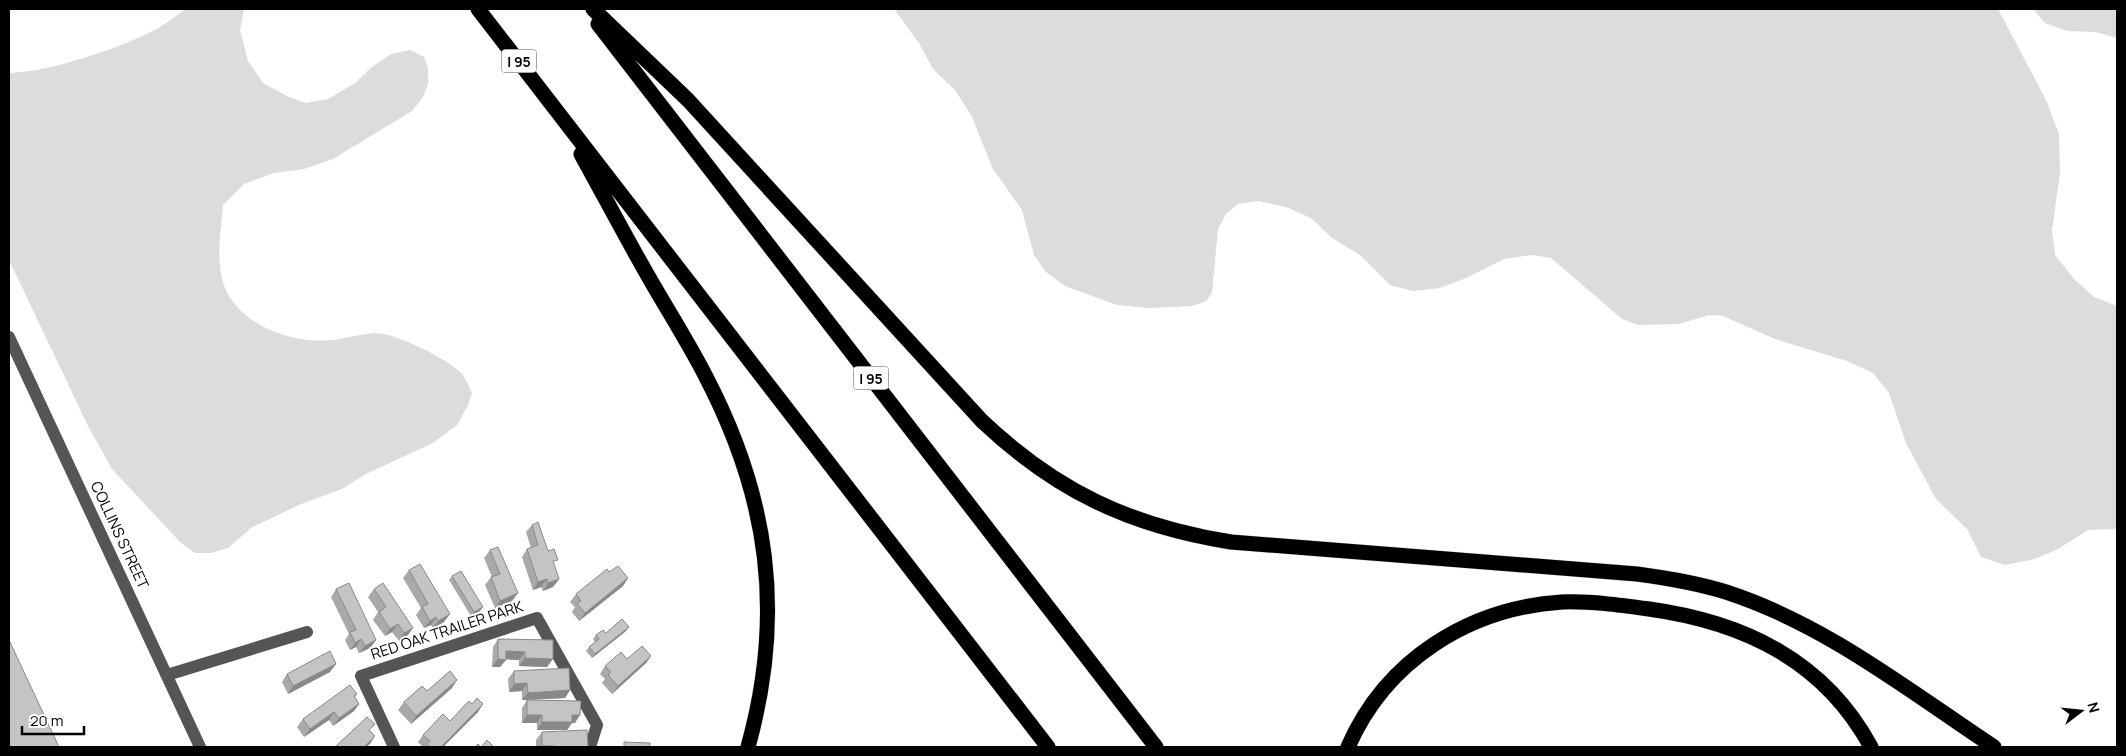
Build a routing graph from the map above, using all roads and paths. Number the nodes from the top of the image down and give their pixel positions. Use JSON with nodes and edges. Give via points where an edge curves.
{"nodes":[{"id":1,"x":478,"y":9,"type":"edge"},
{"id":2,"x":586,"y":9,"type":"edge"},
{"id":3,"x":593,"y":9,"type":"edge"},
{"id":4,"x":559,"y":114,"type":"junction"},
{"id":5,"x":9,"y":337,"type":"edge"},
{"id":6,"x":307,"y":632,"type":"dead end"},
{"id":7,"x":167,"y":675,"type":"junction"},
{"id":8,"x":200,"y":747,"type":"edge"},
{"id":9,"x":394,"y":747,"type":"edge"},
{"id":10,"x":590,"y":747,"type":"edge"},
{"id":11,"x":748,"y":747,"type":"edge"},
{"id":12,"x":1048,"y":747,"type":"edge"},
{"id":13,"x":1156,"y":747,"type":"edge"},
{"id":14,"x":1348,"y":747,"type":"edge"},
{"id":15,"x":1871,"y":747,"type":"edge"},
{"id":16,"x":1994,"y":747,"type":"edge"}],
"edges":[{"from":1,"to":4,"type":"highway","number":"I 95"},
{"from":2,"to":13,"type":"highway","number":"I 95"},
{"from":3,"to":16,"type":"highway","via":[[688,100],[982,421],[1038,468],[1094,502],[1152,525],[1231,542],[1637,574],[1726,592],[1836,642]]},
{"from":4,"to":11,"type":"highway","via":[[706,376],[732,435],[753,496],[763,540],[769,619],[763,683]]},
{"from":4,"to":12,"type":"highway","number":"I 95"},
{"from":5,"to":7,"type":"street","name":"COLLINS STREET"},
{"from":6,"to":7,"type":"street"},
{"from":7,"to":8,"type":"street","name":"COLLINS STREET"},
{"from":9,"to":10,"type":"street","name":"RED OAK TRAILER PARK","via":[[361,676],[537,618],[597,725]]},
{"from":14,"to":15,"type":"highway","via":[[1379,694],[1414,659],[1439,640],[1473,622],[1508,610],[1563,602],[1621,605],[1681,614],[1762,641],[1798,662],[1827,686]]}]}
